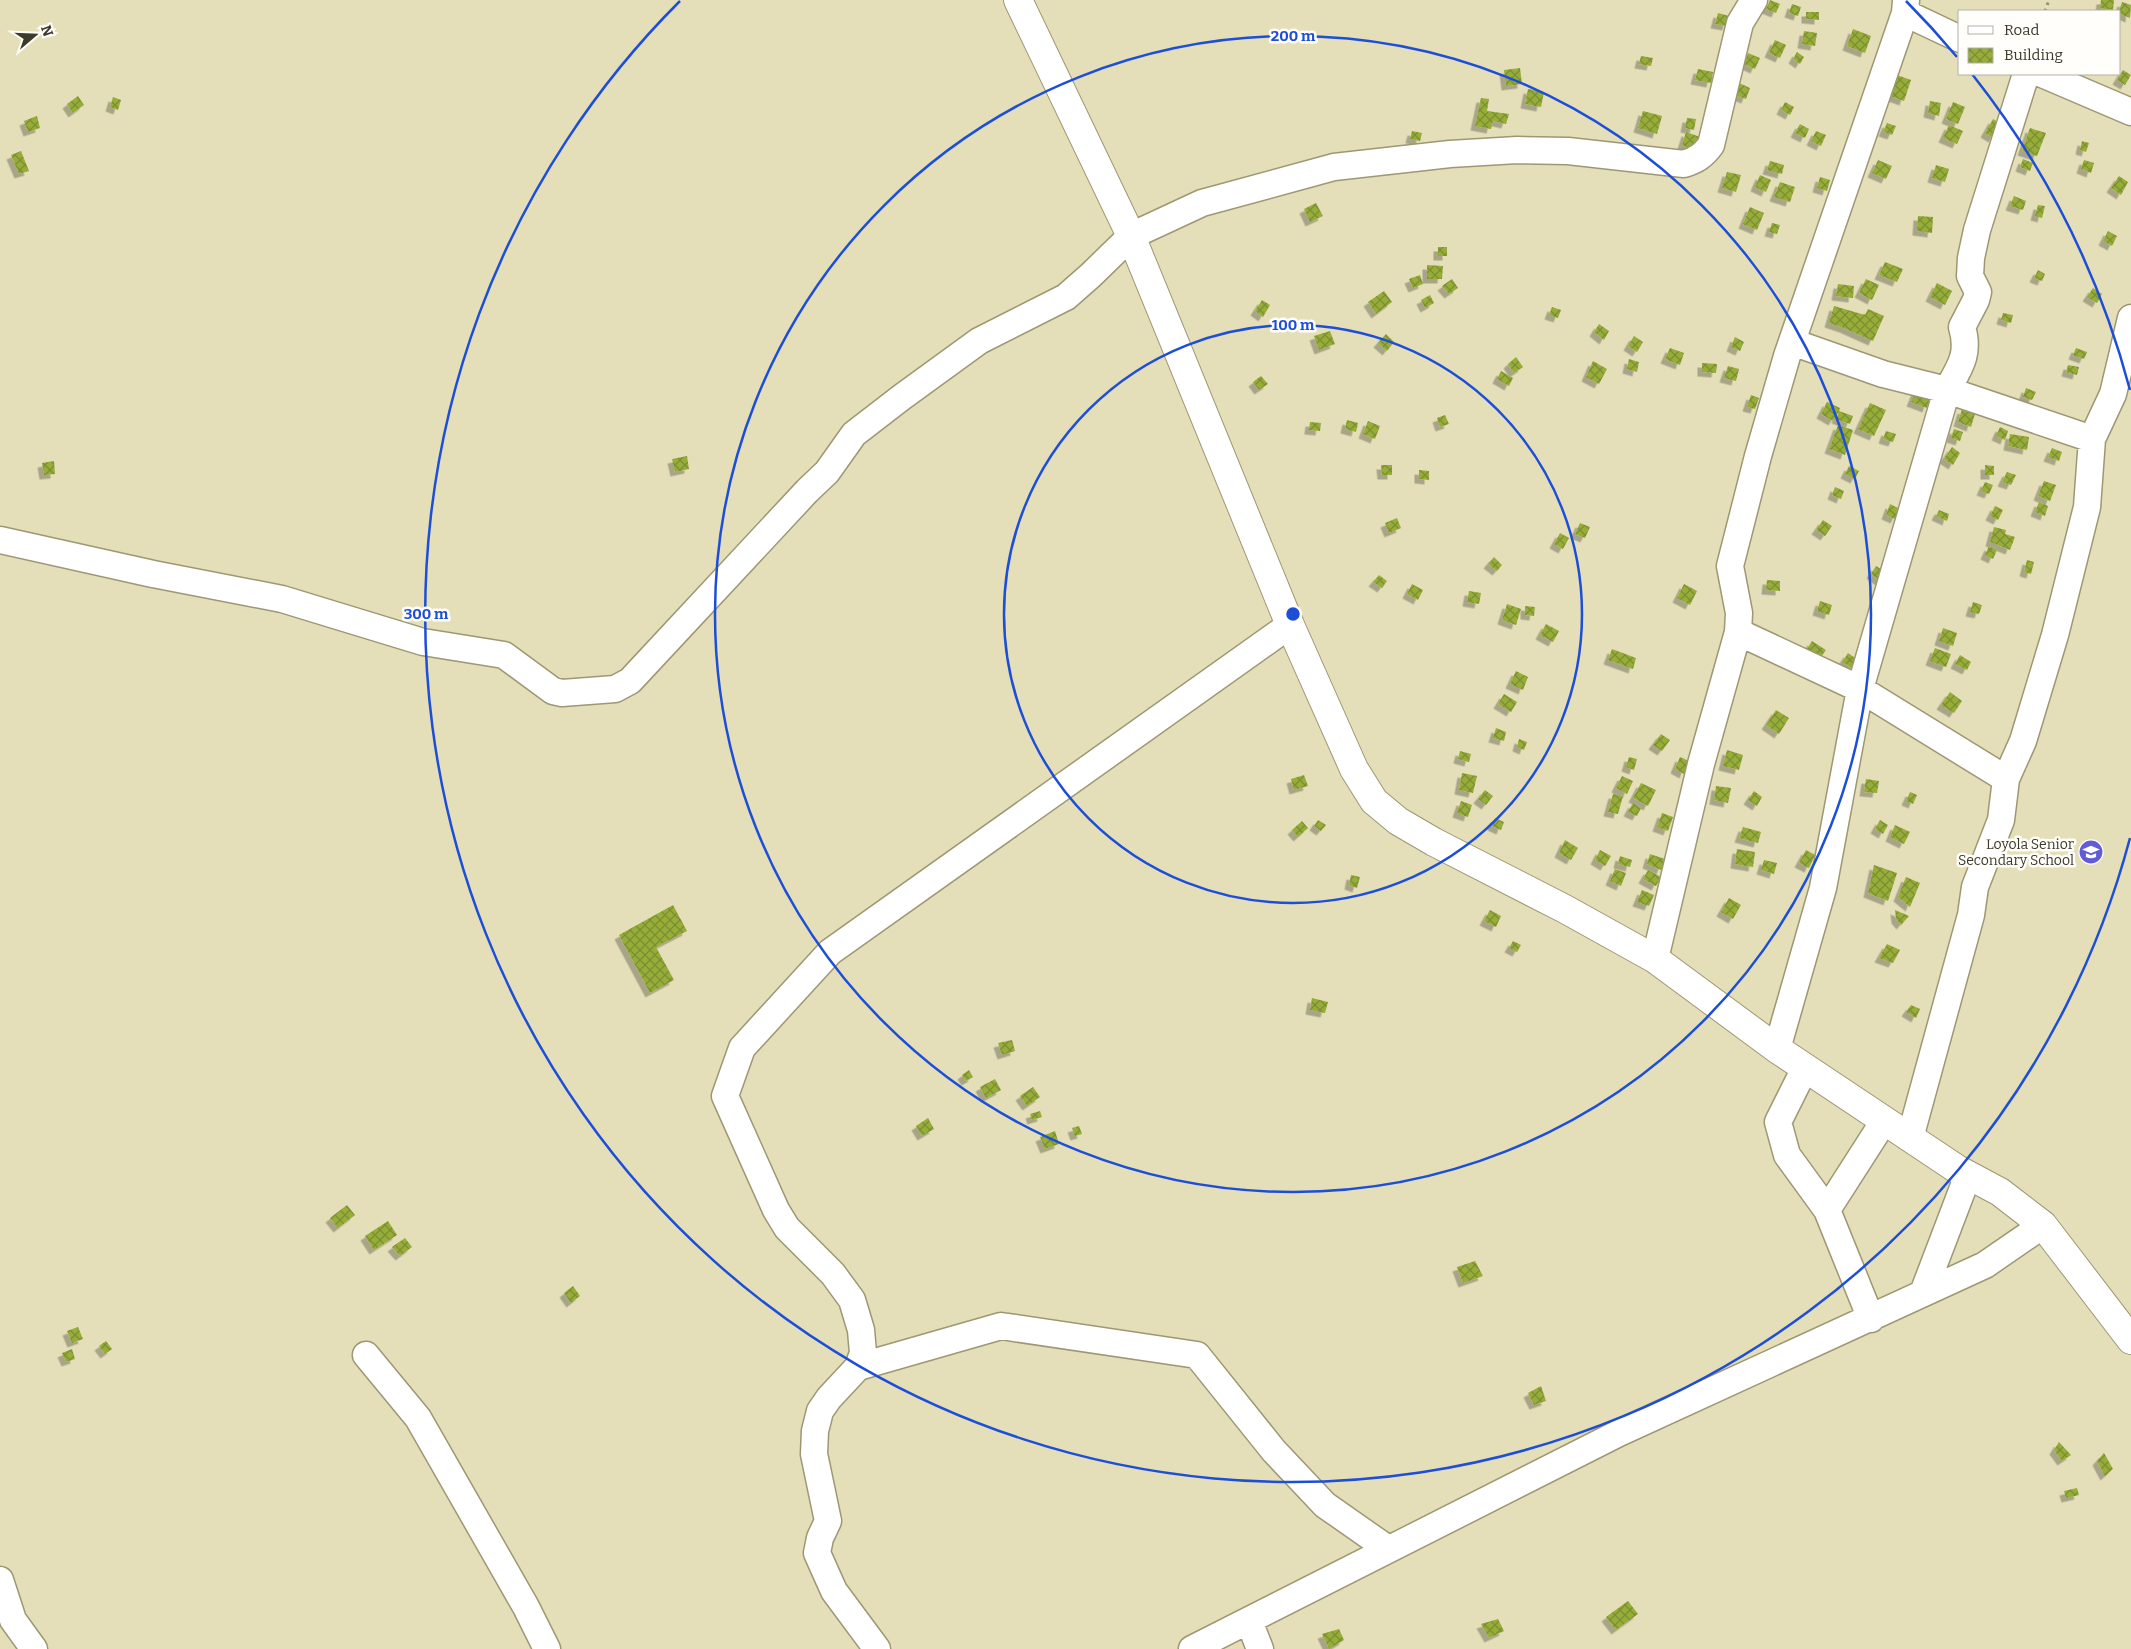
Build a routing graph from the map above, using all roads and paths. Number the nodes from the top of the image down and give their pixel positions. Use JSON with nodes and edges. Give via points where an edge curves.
{"nodes":[{"id":1,"x":1018,"y":0,"type":"edge"},
{"id":2,"x":1754,"y":0,"type":"edge"},
{"id":3,"x":1903,"y":4,"type":"edge"},
{"id":4,"x":1958,"y":39,"type":"edge"},
{"id":5,"x":2026,"y":75,"type":"edge"},
{"id":6,"x":2044,"y":75,"type":"edge"},
{"id":7,"x":2131,"y":112,"type":"edge"},
{"id":8,"x":1131,"y":236,"type":"junction"},
{"id":9,"x":2131,"y":318,"type":"edge"},
{"id":10,"x":1792,"y":342,"type":"junction"},
{"id":11,"x":1947,"y":390,"type":"junction"},
{"id":12,"x":2092,"y":439,"type":"junction"},
{"id":13,"x":0,"y":540,"type":"edge"},
{"id":14,"x":1290,"y":625,"type":"junction"},
{"id":15,"x":1738,"y":632,"type":"junction"},
{"id":16,"x":1860,"y":689,"type":"junction"},
{"id":17,"x":2006,"y":779,"type":"junction"},
{"id":18,"x":1655,"y":959,"type":"junction"},
{"id":19,"x":1777,"y":1049,"type":"junction"},
{"id":20,"x":1805,"y":1068,"type":"junction"},
{"id":21,"x":1884,"y":1121,"type":"junction"},
{"id":22,"x":1910,"y":1138,"type":"junction"},
{"id":23,"x":1968,"y":1175,"type":"junction"},
{"id":24,"x":1827,"y":1210,"type":"junction"},
{"id":25,"x":2042,"y":1225,"type":"junction"},
{"id":26,"x":1923,"y":1293,"type":"junction"},
{"id":27,"x":1871,"y":1319,"type":"junction"},
{"id":28,"x":2131,"y":1340,"type":"edge"},
{"id":29,"x":366,"y":1355,"type":"dead end"},
{"id":30,"x":858,"y":1367,"type":"junction"},
{"id":31,"x":1388,"y":1549,"type":"junction"},
{"id":32,"x":0,"y":1580,"type":"edge"},
{"id":33,"x":6,"y":1618,"type":"edge"},
{"id":34,"x":1249,"y":1621,"type":"junction"},
{"id":35,"x":34,"y":1649,"type":"edge"},
{"id":36,"x":547,"y":1649,"type":"edge"},
{"id":37,"x":877,"y":1649,"type":"edge"},
{"id":38,"x":1192,"y":1649,"type":"edge"},
{"id":39,"x":1260,"y":1649,"type":"edge"}],
"edges":[{"from":1,"to":8,"type":"main road"},
{"from":2,"to":8,"type":"street","via":[[1740,23],[1710,145],[1696,160],[1684,164],[1568,151],[1517,150],[1334,167],[1202,203]]},
{"from":3,"to":4,"type":"street"},
{"from":3,"to":10,"type":"street"},
{"from":5,"to":11,"type":"street","via":[[1976,230],[1970,276],[1978,292],[1963,322],[1966,340],[1962,361]]},
{"from":6,"to":7,"type":"street"},
{"from":8,"to":13,"type":"street","via":[[1066,297],[979,341],[854,434],[827,472],[630,681],[615,689],[553,691],[504,655],[423,642],[282,599]]},
{"from":8,"to":14,"type":"main road"},
{"from":9,"to":12,"type":"street","via":[[2113,394]]},
{"from":10,"to":11,"type":"street","via":[[1883,374]]},
{"from":10,"to":15,"type":"street","via":[[1730,566],[1739,613]]},
{"from":11,"to":12,"type":"street"},
{"from":11,"to":16,"type":"street"},
{"from":12,"to":17,"type":"street","via":[[2087,507],[2079,545],[2055,636],[2022,741]]},
{"from":14,"to":18,"type":"main road","via":[[1354,769],[1374,800],[1398,821],[1434,842]]},
{"from":14,"to":30,"type":"street","via":[[830,952],[742,1048],[725,1096],[787,1228],[834,1274],[852,1300],[861,1330],[863,1353]]},
{"from":15,"to":16,"type":"street"},
{"from":15,"to":18,"type":"street"},
{"from":16,"to":17,"type":"street"},
{"from":16,"to":19,"type":"street","via":[[1823,888]]},
{"from":17,"to":22,"type":"street","via":[[2001,820],[1975,888],[1971,915]]},
{"from":18,"to":19,"type":"main road"},
{"from":19,"to":20,"type":"main road"},
{"from":20,"to":21,"type":"main road"},
{"from":20,"to":24,"type":"street","via":[[1778,1122],[1787,1156]]},
{"from":21,"to":22,"type":"main road"},
{"from":21,"to":24,"type":"street"},
{"from":22,"to":23,"type":"main road"},
{"from":23,"to":25,"type":"main road","via":[[2000,1192]]},
{"from":23,"to":26,"type":"street"},
{"from":24,"to":27,"type":"street"},
{"from":25,"to":26,"type":"street","via":[[1986,1266]]},
{"from":25,"to":28,"type":"main road"},
{"from":26,"to":27,"type":"street"},
{"from":27,"to":31,"type":"street","via":[[1619,1434]]},
{"from":29,"to":36,"type":"street","via":[[418,1418]]},
{"from":30,"to":31,"type":"street","via":[[1001,1326],[1196,1355],[1274,1450],[1326,1505]]},
{"from":30,"to":37,"type":"street","via":[[820,1411],[815,1431],[814,1454],[828,1521],[817,1553],[834,1591]]},
{"from":31,"to":34,"type":"street"},
{"from":32,"to":33,"type":"street"},
{"from":33,"to":35,"type":"street"},
{"from":34,"to":38,"type":"street"},
{"from":34,"to":39,"type":"street"}]}
